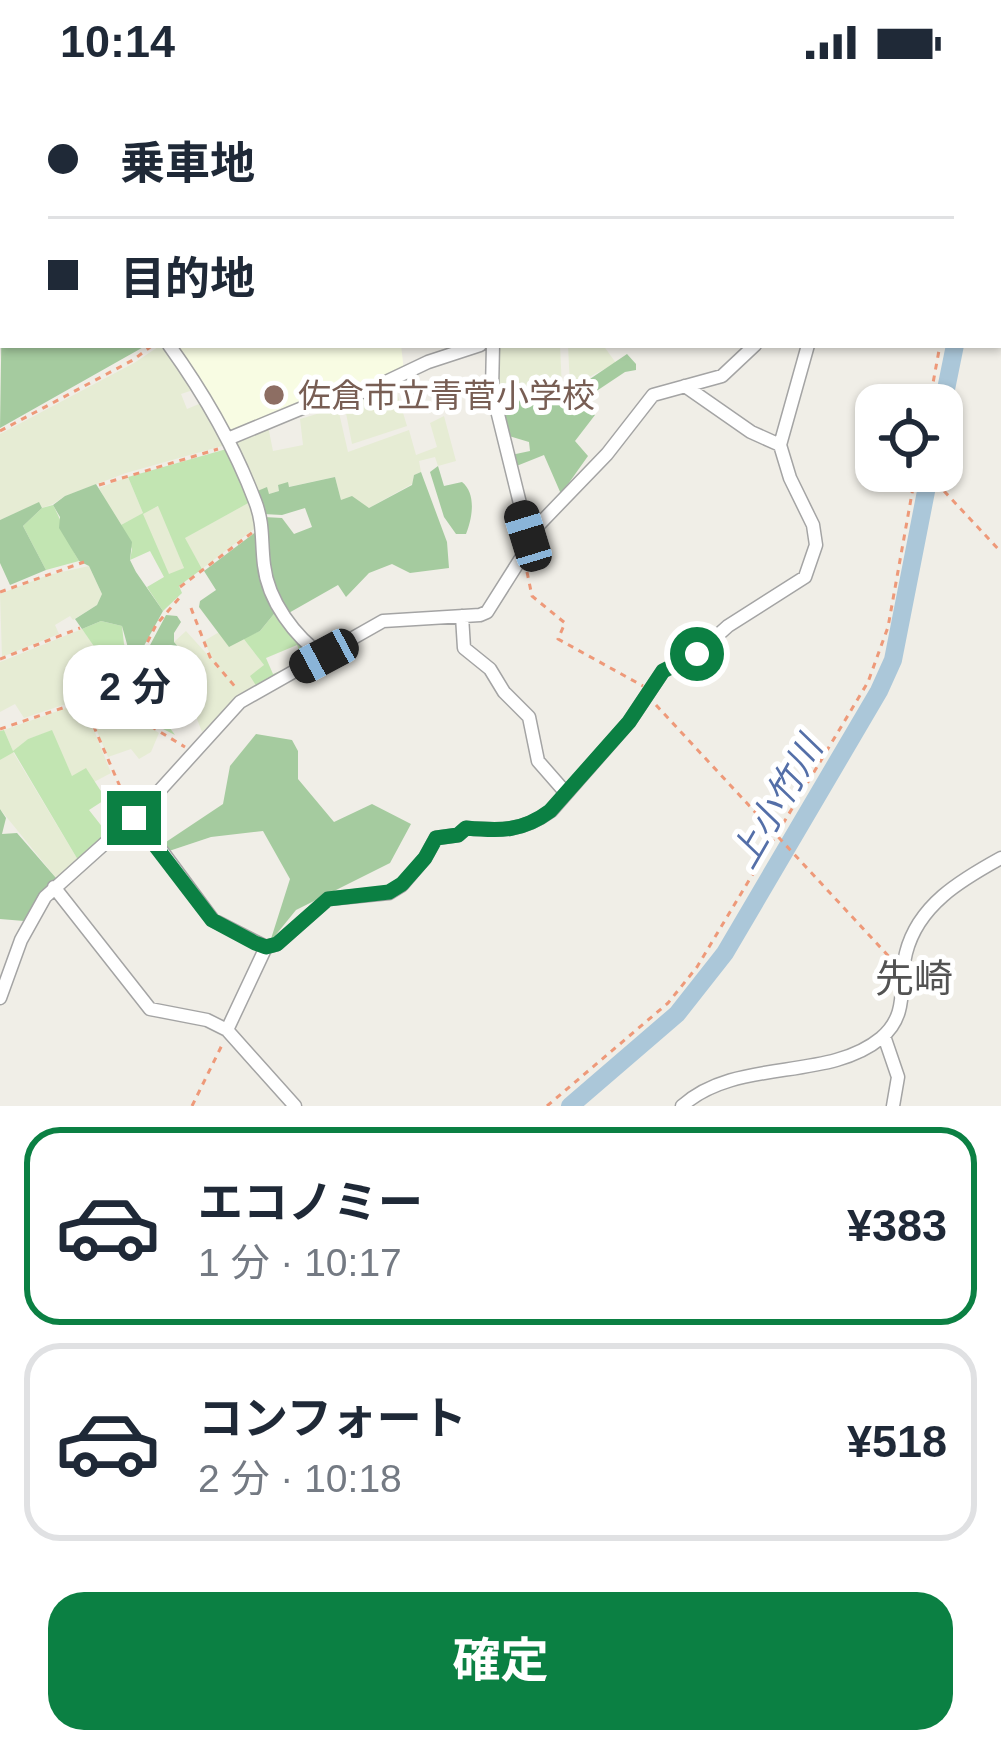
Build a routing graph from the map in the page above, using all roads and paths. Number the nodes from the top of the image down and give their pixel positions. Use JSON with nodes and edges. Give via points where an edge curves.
{"nodes":[{"id":1,"x":149,"y":348,"type":"edge"},
{"id":2,"x":172,"y":348,"type":"edge"},
{"id":3,"x":471,"y":348,"type":"edge"},
{"id":4,"x":493,"y":348,"type":"edge"},
{"id":5,"x":752,"y":348,"type":"edge"},
{"id":6,"x":807,"y":348,"type":"edge"},
{"id":7,"x":939,"y":348,"type":"edge"},
{"id":8,"x":932,"y":384,"type":"edge"},
{"id":9,"x":685,"y":386,"type":"junction"},
{"id":10,"x":0,"y":431,"type":"edge"},
{"id":11,"x":231,"y":441,"type":"junction"},
{"id":12,"x":780,"y":445,"type":"junction"},
{"id":13,"x":99,"y":485,"type":"dead end"},
{"id":14,"x":912,"y":492,"type":"edge"},
{"id":15,"x":945,"y":492,"type":"edge"},
{"id":16,"x":263,"y":523,"type":"junction"},
{"id":17,"x":528,"y":536,"type":"junction"},
{"id":18,"x":1001,"y":552,"type":"edge"},
{"id":19,"x":524,"y":553,"type":"junction"},
{"id":20,"x":84,"y":562,"type":"dead end"},
{"id":21,"x":181,"y":586,"type":"dead end"},
{"id":22,"x":0,"y":592,"type":"edge"},
{"id":23,"x":182,"y":596,"type":"dead end"},
{"id":24,"x":191,"y":608,"type":"dead end"},
{"id":25,"x":462,"y":616,"type":"junction"},
{"id":26,"x":80,"y":628,"type":"dead end"},
{"id":27,"x":324,"y":656,"type":"junction"},
{"id":28,"x":0,"y":659,"type":"edge"},
{"id":29,"x":125,"y":687,"type":"junction"},
{"id":30,"x":648,"y":693,"type":"junction"},
{"id":31,"x":245,"y":699,"type":"junction"},
{"id":32,"x":83,"y":700,"type":"junction"},
{"id":33,"x":0,"y":728,"type":"edge"},
{"id":34,"x":191,"y":752,"type":"junction"},
{"id":35,"x":566,"y":793,"type":"junction"},
{"id":36,"x":135,"y":817,"type":"junction"},
{"id":37,"x":776,"y":837,"type":"junction"},
{"id":38,"x":1001,"y":858,"type":"edge"},
{"id":39,"x":54,"y":887,"type":"junction"},
{"id":40,"x":266,"y":947,"type":"junction"},
{"id":41,"x":904,"y":968,"type":"junction"},
{"id":42,"x":0,"y":998,"type":"edge"},
{"id":43,"x":229,"y":1032,"type":"junction"},
{"id":44,"x":884,"y":1036,"type":"junction"},
{"id":45,"x":191,"y":1106,"type":"edge"},
{"id":46,"x":296,"y":1106,"type":"edge"},
{"id":47,"x":547,"y":1106,"type":"edge"},
{"id":48,"x":682,"y":1106,"type":"edge"},
{"id":49,"x":892,"y":1106,"type":"edge"}],
"edges":[{"from":1,"to":10,"type":"path"},
{"from":2,"to":11,"type":"street"},
{"from":3,"to":11,"type":"street"},
{"from":4,"to":17,"type":"street","via":[[492,376]]},
{"from":5,"to":9,"type":"street","via":[[730,372]]},
{"from":6,"to":12,"type":"street"},
{"from":7,"to":8,"type":"path"},
{"from":9,"to":12,"type":"street"},
{"from":9,"to":17,"type":"street","via":[[653,395]]},
{"from":11,"to":13,"type":"path"},
{"from":11,"to":16,"type":"street"},
{"from":12,"to":30,"type":"street","via":[[813,525],[816,545],[805,577],[676,662]]},
{"from":14,"to":37,"type":"path","via":[[888,627],[868,682]]},
{"from":15,"to":18,"type":"path"},
{"from":16,"to":21,"type":"path"},
{"from":16,"to":27,"type":"street","via":[[274,597],[298,635]]},
{"from":17,"to":19,"type":"street"},
{"from":19,"to":25,"type":"street","via":[[487,612]]},
{"from":19,"to":30,"type":"path","via":[[532,596],[565,623],[558,639]]},
{"from":20,"to":22,"type":"path"},
{"from":23,"to":29,"type":"path","via":[[156,625]]},
{"from":24,"to":31,"type":"path","via":[[210,657]]},
{"from":25,"to":27,"type":"street","via":[[388,619]]},
{"from":25,"to":35,"type":"street","via":[[464,648],[529,717],[538,761]]},
{"from":26,"to":28,"type":"path"},
{"from":27,"to":31,"type":"street"},
{"from":29,"to":32,"type":"path"},
{"from":29,"to":34,"type":"path","via":[[142,721]]},
{"from":30,"to":35,"type":"street"},
{"from":30,"to":37,"type":"path"},
{"from":31,"to":34,"type":"street"},
{"from":32,"to":33,"type":"path"},
{"from":32,"to":36,"type":"path"},
{"from":34,"to":36,"type":"street"},
{"from":35,"to":40,"type":"street","via":[[524,827],[466,828],[436,838],[402,884],[328,899]]},
{"from":36,"to":39,"type":"street"},
{"from":36,"to":40,"type":"street","via":[[212,920]]},
{"from":37,"to":41,"type":"path"},
{"from":37,"to":47,"type":"path","via":[[668,1003]]},
{"from":38,"to":41,"type":"street","via":[[938,898],[909,943]]},
{"from":39,"to":42,"type":"street","via":[[28,922]]},
{"from":39,"to":43,"type":"street","via":[[150,1009]]},
{"from":40,"to":43,"type":"street"},
{"from":41,"to":44,"type":"street","via":[[900,1013]]},
{"from":43,"to":45,"type":"path"},
{"from":43,"to":46,"type":"street"},
{"from":44,"to":48,"type":"street","via":[[847,1056],[723,1083]]},
{"from":44,"to":49,"type":"street","via":[[898,1078]]}]}
